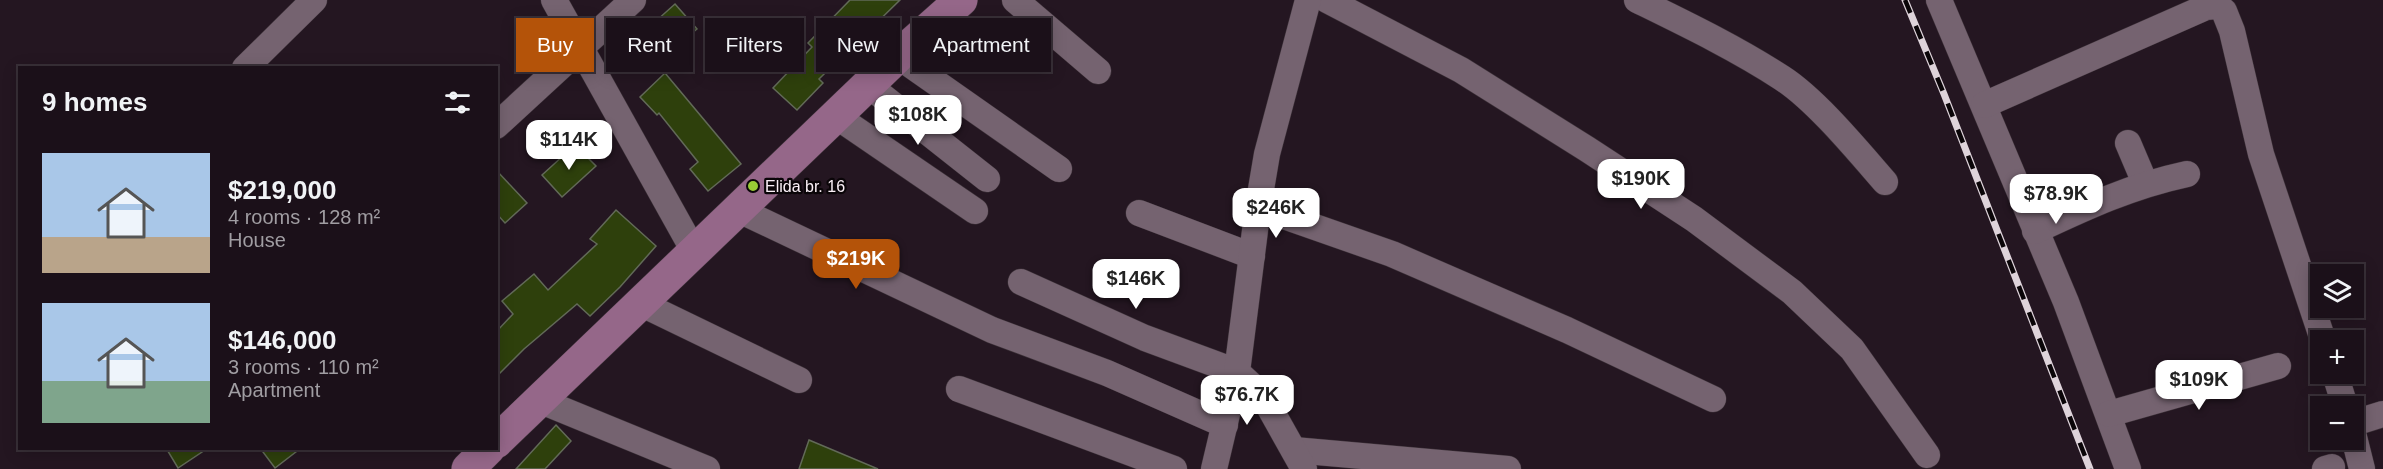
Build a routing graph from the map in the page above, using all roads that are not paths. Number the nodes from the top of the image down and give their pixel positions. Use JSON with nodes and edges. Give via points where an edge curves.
{"nodes":[{"id":1,"x":314,"y":0,"type":"edge"},
{"id":2,"x":554,"y":0,"type":"edge"},
{"id":3,"x":633,"y":0,"type":"edge"},
{"id":4,"x":962,"y":0,"type":"edge"},
{"id":5,"x":1015,"y":0,"type":"edge"},
{"id":6,"x":1308,"y":0,"type":"edge"},
{"id":7,"x":1327,"y":0,"type":"edge"},
{"id":8,"x":1637,"y":0,"type":"edge"},
{"id":9,"x":1939,"y":0,"type":"edge"},
{"id":10,"x":565,"y":18,"type":"edge"},
{"id":11,"x":594,"y":36,"type":"edge"},
{"id":12,"x":900,"y":54,"type":"edge"},
{"id":13,"x":900,"y":57,"type":"edge"},
{"id":14,"x":247,"y":66,"type":"edge"},
{"id":15,"x":594,"y":69,"type":"edge"},
{"id":16,"x":1098,"y":71,"type":"dead end"},
{"id":17,"x":555,"y":72,"type":"edge"},
{"id":18,"x":881,"y":72,"type":"edge"},
{"id":19,"x":868,"y":85,"type":"junction"},
{"id":20,"x":1984,"y":105,"type":"junction"},
{"id":21,"x":836,"y":117,"type":"junction"},
{"id":22,"x":498,"y":124,"type":"edge"},
{"id":23,"x":2128,"y":142,"type":"dead end"},
{"id":24,"x":1059,"y":169,"type":"dead end"},
{"id":25,"x":2187,"y":174,"type":"dead end"},
{"id":26,"x":987,"y":178,"type":"dead end"},
{"id":27,"x":1885,"y":182,"type":"dead end"},
{"id":28,"x":2145,"y":183,"type":"junction"},
{"id":29,"x":1258,"y":207,"type":"junction"},
{"id":30,"x":739,"y":210,"type":"junction"},
{"id":31,"x":975,"y":211,"type":"dead end"},
{"id":32,"x":1139,"y":213,"type":"dead end"},
{"id":33,"x":2035,"y":231,"type":"junction"},
{"id":34,"x":695,"y":254,"type":"junction"},
{"id":35,"x":1252,"y":256,"type":"junction"},
{"id":36,"x":1021,"y":282,"type":"dead end"},
{"id":37,"x":642,"y":304,"type":"junction"},
{"id":38,"x":2320,"y":330,"type":"edge"},
{"id":39,"x":2278,"y":366,"type":"dead end"},
{"id":40,"x":1237,"y":372,"type":"junction"},
{"id":41,"x":799,"y":380,"type":"dead end"},
{"id":42,"x":959,"y":389,"type":"dead end"},
{"id":43,"x":1713,"y":399,"type":"dead end"},
{"id":44,"x":541,"y":401,"type":"junction"},
{"id":45,"x":2109,"y":414,"type":"junction"},
{"id":46,"x":2383,"y":414,"type":"edge"},
{"id":47,"x":2364,"y":420,"type":"edge"},
{"id":48,"x":1225,"y":425,"type":"junction"},
{"id":49,"x":498,"y":440,"type":"edge"},
{"id":50,"x":487,"y":450,"type":"edge"},
{"id":51,"x":2357,"y":450,"type":"edge"},
{"id":52,"x":1927,"y":455,"type":"dead end"},
{"id":53,"x":1299,"y":460,"type":"edge"},
{"id":54,"x":468,"y":469,"type":"edge"},
{"id":55,"x":707,"y":469,"type":"edge"},
{"id":56,"x":1174,"y":469,"type":"edge"},
{"id":57,"x":1214,"y":469,"type":"edge"},
{"id":58,"x":1508,"y":469,"type":"edge"},
{"id":59,"x":2128,"y":469,"type":"edge"},
{"id":60,"x":2362,"y":469,"type":"edge"}],
"edges":[{"from":1,"to":14,"type":"street"},
{"from":2,"to":10,"type":"street"},
{"from":3,"to":11,"type":"street"},
{"from":4,"to":12,"type":"main road"},
{"from":5,"to":16,"type":"street"},
{"from":6,"to":29,"type":"street","via":[[1267,154]]},
{"from":7,"to":52,"type":"street","via":[[1461,70],[1587,149],[1694,219],[1792,292],[1852,350]]},
{"from":8,"to":27,"type":"street","via":[[1783,78]]},
{"from":9,"to":20,"type":"street"},
{"from":13,"to":24,"type":"street"},
{"from":15,"to":34,"type":"street"},
{"from":17,"to":22,"type":"street"},
{"from":18,"to":19,"type":"main road"},
{"from":19,"to":21,"type":"main road"},
{"from":19,"to":26,"type":"street"},
{"from":20,"to":33,"type":"street"},
{"from":20,"to":38,"type":"street","via":[[2206,7],[2217,6],[2224,11],[2232,31],[2261,154]]},
{"from":21,"to":30,"type":"main road"},
{"from":21,"to":31,"type":"street"},
{"from":23,"to":28,"type":"street"},
{"from":25,"to":28,"type":"street"},
{"from":28,"to":33,"type":"street"},
{"from":29,"to":35,"type":"street"},
{"from":29,"to":43,"type":"street","via":[[1392,254]]},
{"from":30,"to":34,"type":"main road"},
{"from":30,"to":48,"type":"street","via":[[992,330],[1107,373]]},
{"from":32,"to":35,"type":"street"},
{"from":33,"to":45,"type":"street"},
{"from":34,"to":37,"type":"main road"},
{"from":35,"to":40,"type":"street"},
{"from":36,"to":40,"type":"street","via":[[1145,338]]},
{"from":37,"to":41,"type":"street"},
{"from":37,"to":44,"type":"main road"},
{"from":39,"to":45,"type":"street"},
{"from":40,"to":48,"type":"street"},
{"from":40,"to":53,"type":"street","via":[[1263,396]]},
{"from":42,"to":56,"type":"street"},
{"from":44,"to":49,"type":"main road"},
{"from":44,"to":55,"type":"street"},
{"from":45,"to":59,"type":"street"},
{"from":46,"to":47,"type":"street"},
{"from":48,"to":57,"type":"street"},
{"from":50,"to":54,"type":"main road"},
{"from":51,"to":60,"type":"street"},
{"from":53,"to":58,"type":"street"}]}
